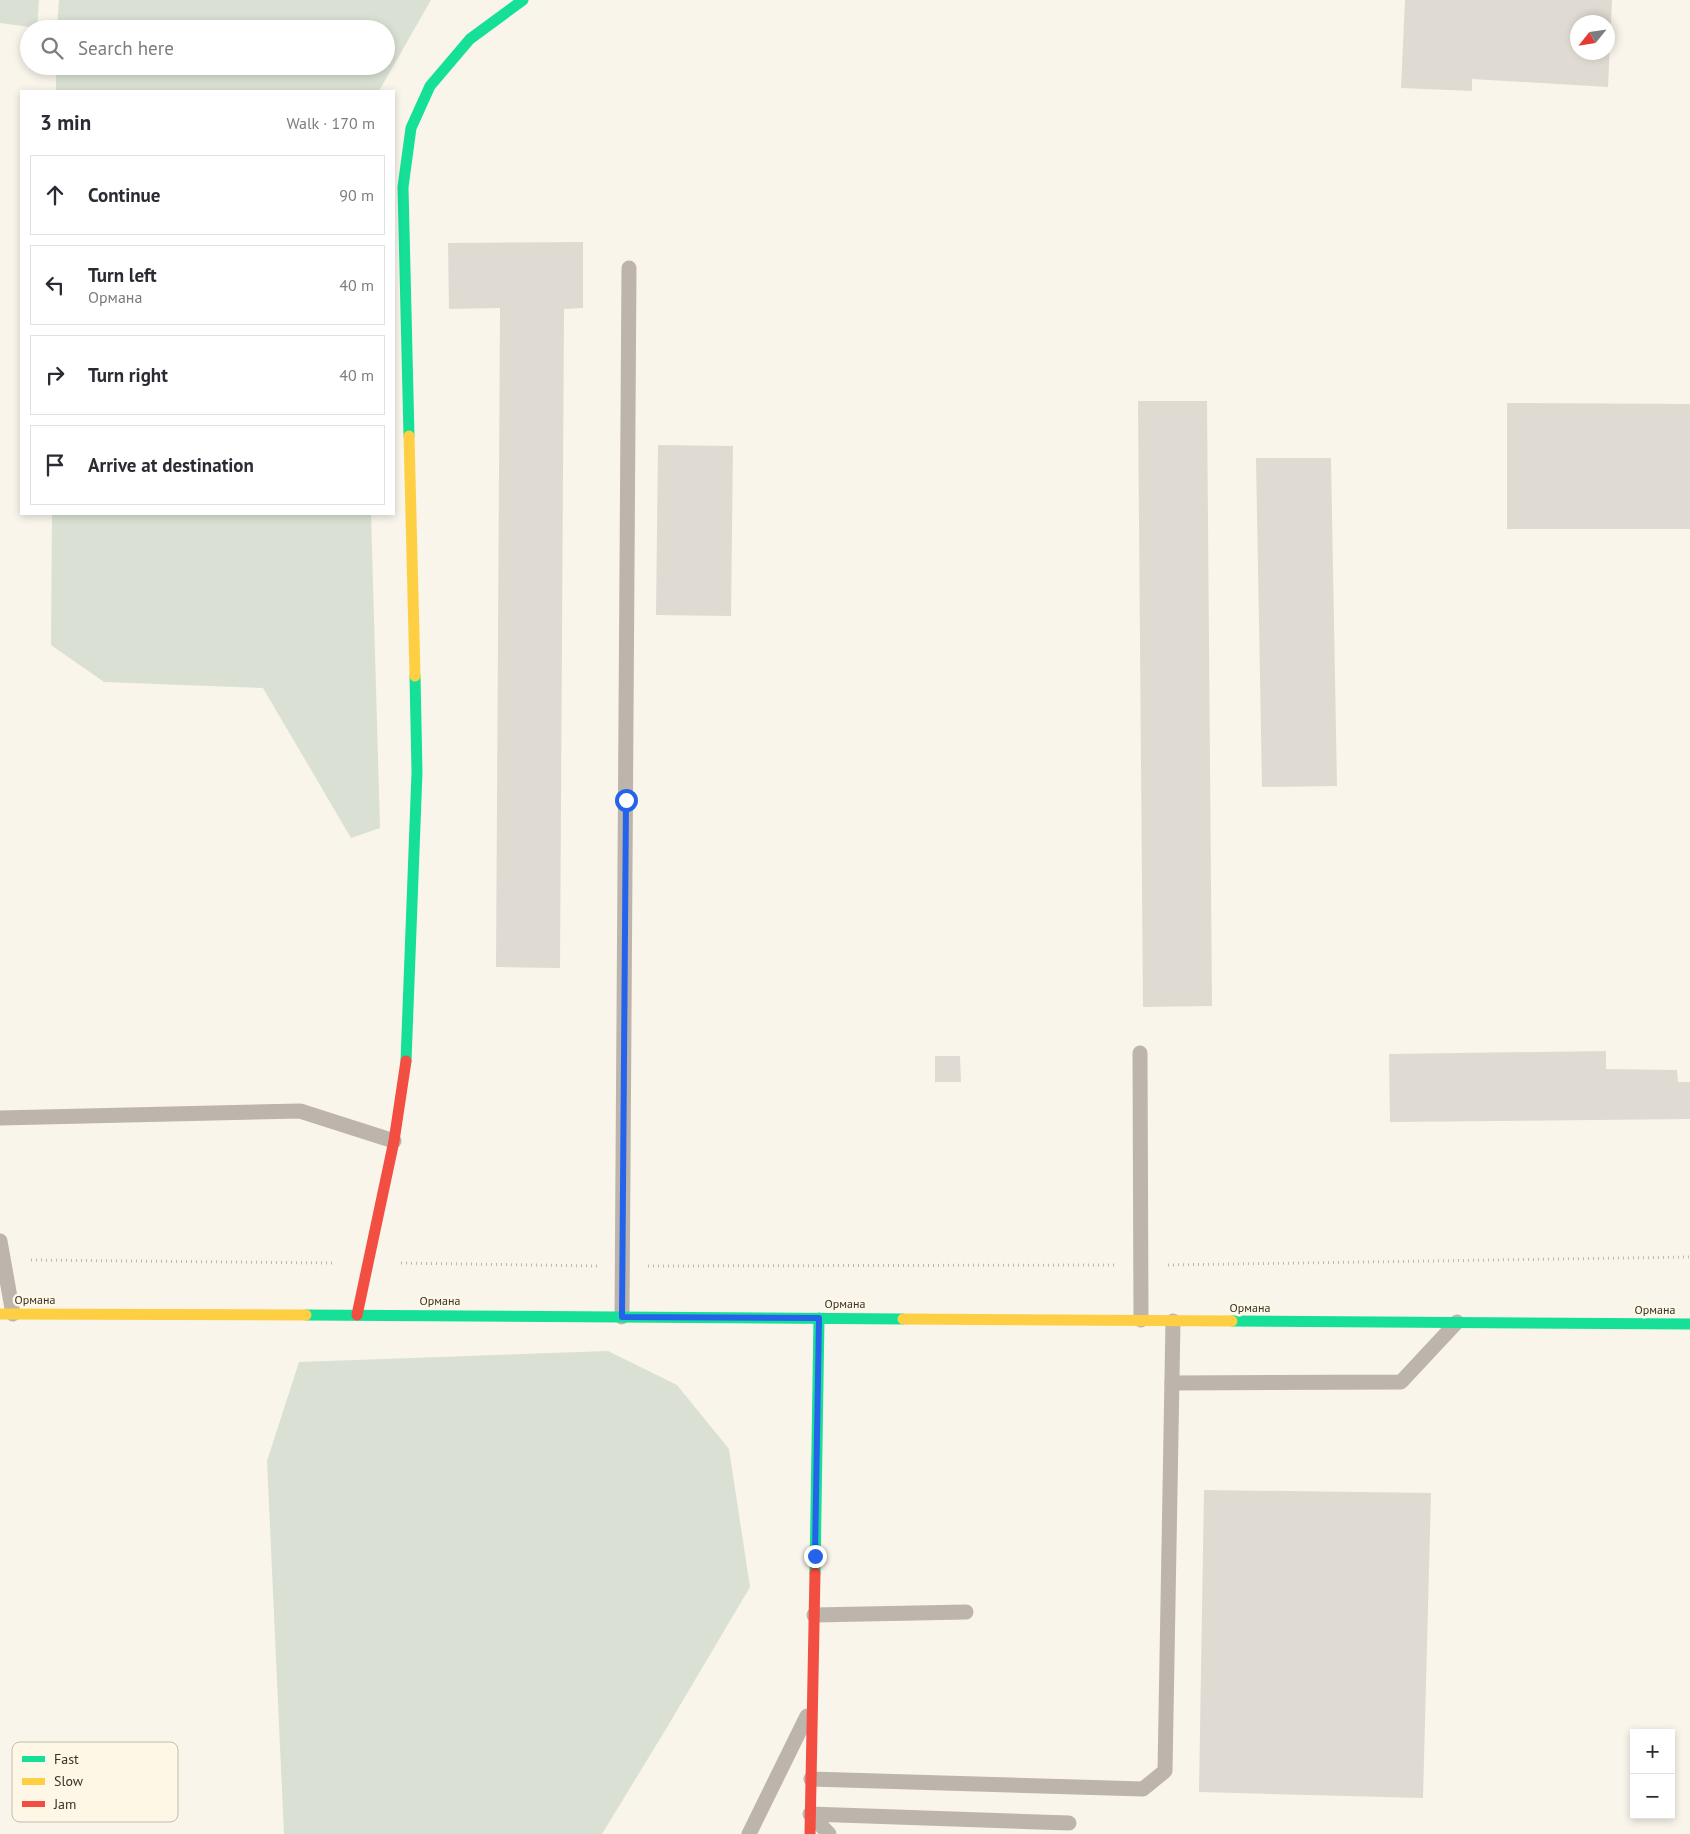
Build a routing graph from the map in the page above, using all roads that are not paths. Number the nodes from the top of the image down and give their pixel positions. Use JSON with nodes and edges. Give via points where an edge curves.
{"nodes":[{"id":1,"x":523,"y":0,"type":"edge"},
{"id":2,"x":629,"y":268,"type":"dead end"},
{"id":3,"x":1140,"y":1053,"type":"dead end"},
{"id":4,"x":0,"y":1118,"type":"edge"},
{"id":5,"x":394,"y":1141,"type":"junction"},
{"id":6,"x":0,"y":1241,"type":"edge"},
{"id":7,"x":7,"y":1314,"type":"edge"},
{"id":8,"x":358,"y":1314,"type":"junction"},
{"id":9,"x":622,"y":1317,"type":"junction"},
{"id":10,"x":819,"y":1318,"type":"junction"},
{"id":11,"x":1141,"y":1320,"type":"junction"},
{"id":12,"x":1173,"y":1321,"type":"junction"},
{"id":13,"x":1457,"y":1322,"type":"junction"},
{"id":14,"x":1690,"y":1324,"type":"edge"},
{"id":15,"x":1172,"y":1383,"type":"junction"},
{"id":16,"x":966,"y":1612,"type":"dead end"},
{"id":17,"x":814,"y":1615,"type":"junction"},
{"id":18,"x":812,"y":1705,"type":"junction"},
{"id":19,"x":812,"y":1779,"type":"junction"},
{"id":20,"x":810,"y":1814,"type":"junction"},
{"id":21,"x":1068,"y":1823,"type":"dead end"},
{"id":22,"x":749,"y":1834,"type":"edge"},
{"id":23,"x":810,"y":1834,"type":"edge"},
{"id":24,"x":829,"y":1834,"type":"edge"}],
"edges":[{"from":1,"to":5,"type":"street","via":[[470,39],[430,86],[411,128],[403,187],[416,772],[406,1071]]},
{"from":2,"to":9,"type":"lane"},
{"from":3,"to":11,"type":"lane"},
{"from":4,"to":5,"type":"lane","via":[[300,1111]]},
{"from":5,"to":8,"type":"street"},
{"from":6,"to":7,"type":"lane"},
{"from":7,"to":8,"type":"street","name":"Ормана"},
{"from":8,"to":9,"type":"street","name":"Ормана"},
{"from":9,"to":10,"type":"street","name":"Ормана"},
{"from":10,"to":11,"type":"street","name":"Ормана"},
{"from":10,"to":17,"type":"street"},
{"from":11,"to":12,"type":"street","name":"Ормана"},
{"from":12,"to":13,"type":"street","name":"Ормана"},
{"from":12,"to":15,"type":"lane"},
{"from":13,"to":14,"type":"street","name":"Ормана"},
{"from":13,"to":15,"type":"lane","via":[[1401,1382]]},
{"from":15,"to":19,"type":"lane","via":[[1165,1771],[1143,1789]]},
{"from":16,"to":17,"type":"lane"},
{"from":17,"to":18,"type":"street"},
{"from":18,"to":19,"type":"street"},
{"from":18,"to":22,"type":"lane"},
{"from":19,"to":20,"type":"street"},
{"from":20,"to":21,"type":"lane"},
{"from":20,"to":23,"type":"street"},
{"from":20,"to":24,"type":"lane"}]}
